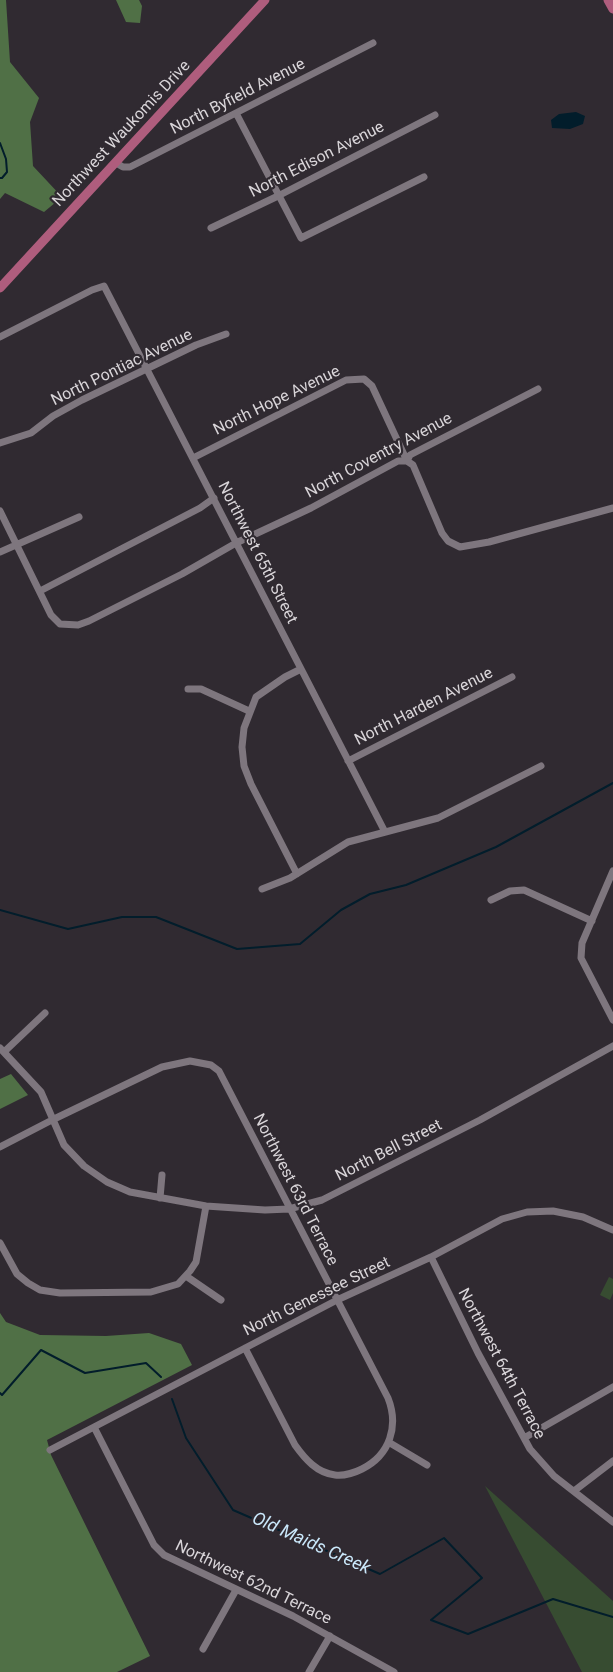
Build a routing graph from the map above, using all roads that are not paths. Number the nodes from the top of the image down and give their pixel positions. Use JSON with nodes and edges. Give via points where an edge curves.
{"nodes":[{"id":1,"x":265,"y":0,"type":"edge"},
{"id":2,"x":608,"y":0,"type":"edge"},
{"id":3,"x":613,"y":9,"type":"edge"},
{"id":4,"x":373,"y":44,"type":"dead end"},
{"id":5,"x":236,"y":113,"type":"junction"},
{"id":6,"x":435,"y":115,"type":"dead end"},
{"id":7,"x":116,"y":163,"type":"junction"},
{"id":8,"x":424,"y":177,"type":"dead end"},
{"id":9,"x":278,"y":196,"type":"junction"},
{"id":10,"x":211,"y":228,"type":"dead end"},
{"id":11,"x":0,"y":288,"type":"edge"},
{"id":12,"x":226,"y":334,"type":"dead end"},
{"id":13,"x":0,"y":336,"type":"edge"},
{"id":14,"x":147,"y":369,"type":"junction"},
{"id":15,"x":538,"y":389,"type":"dead end"},
{"id":16,"x":0,"y":443,"type":"edge"},
{"id":17,"x":193,"y":458,"type":"junction"},
{"id":18,"x":406,"y":461,"type":"junction"},
{"id":19,"x":214,"y":498,"type":"junction"},
{"id":20,"x":613,"y":508,"type":"edge"},
{"id":21,"x":0,"y":511,"type":"edge"},
{"id":22,"x":79,"y":517,"type":"dead end"},
{"id":23,"x":16,"y":543,"type":"junction"},
{"id":24,"x":236,"y":543,"type":"junction"},
{"id":25,"x":0,"y":552,"type":"edge"},
{"id":26,"x":40,"y":591,"type":"junction"},
{"id":27,"x":301,"y":669,"type":"junction"},
{"id":28,"x":512,"y":676,"type":"dead end"},
{"id":29,"x":188,"y":689,"type":"dead end"},
{"id":30,"x":249,"y":711,"type":"junction"},
{"id":31,"x":348,"y":762,"type":"junction"},
{"id":32,"x":541,"y":766,"type":"dead end"},
{"id":33,"x":384,"y":832,"type":"junction"},
{"id":34,"x":613,"y":871,"type":"edge"},
{"id":35,"x":297,"y":874,"type":"junction"},
{"id":36,"x":262,"y":889,"type":"dead end"},
{"id":37,"x":491,"y":900,"type":"dead end"},
{"id":38,"x":592,"y":921,"type":"junction"},
{"id":39,"x":45,"y":1012,"type":"dead end"},
{"id":40,"x":613,"y":1020,"type":"edge"},
{"id":41,"x":613,"y":1046,"type":"edge"},
{"id":42,"x":2,"y":1050,"type":"edge"},
{"id":43,"x":52,"y":1120,"type":"junction"},
{"id":44,"x":0,"y":1147,"type":"edge"},
{"id":45,"x":162,"y":1175,"type":"dead end"},
{"id":46,"x":160,"y":1197,"type":"junction"},
{"id":47,"x":206,"y":1206,"type":"junction"},
{"id":48,"x":289,"y":1209,"type":"junction"},
{"id":49,"x":613,"y":1230,"type":"edge"},
{"id":50,"x":0,"y":1243,"type":"edge"},
{"id":51,"x":431,"y":1257,"type":"junction"},
{"id":52,"x":186,"y":1276,"type":"junction"},
{"id":53,"x":221,"y":1300,"type":"dead end"},
{"id":54,"x":337,"y":1300,"type":"junction"},
{"id":55,"x":245,"y":1348,"type":"junction"},
{"id":56,"x":613,"y":1387,"type":"edge"},
{"id":57,"x":94,"y":1427,"type":"junction"},
{"id":58,"x":524,"y":1438,"type":"junction"},
{"id":59,"x":390,"y":1443,"type":"junction"},
{"id":60,"x":50,"y":1450,"type":"dead end"},
{"id":61,"x":613,"y":1461,"type":"edge"},
{"id":62,"x":427,"y":1465,"type":"dead end"},
{"id":63,"x":574,"y":1491,"type":"junction"},
{"id":64,"x":613,"y":1522,"type":"edge"},
{"id":65,"x":236,"y":1590,"type":"junction"},
{"id":66,"x":330,"y":1636,"type":"junction"},
{"id":67,"x":203,"y":1649,"type":"dead end"},
{"id":68,"x":309,"y":1672,"type":"edge"},
{"id":69,"x":394,"y":1672,"type":"edge"}],
"edges":[{"from":1,"to":7,"type":"main road","name":"Northwest Waukomis Drive"},
{"from":2,"to":3,"type":"main road"},
{"from":4,"to":5,"type":"street","name":"North Byfield Avenue"},
{"from":5,"to":7,"type":"street","name":"North Byfield Avenue","via":[[130,167]]},
{"from":5,"to":9,"type":"street"},
{"from":6,"to":9,"type":"street","name":"North Edison Avenue"},
{"from":7,"to":11,"type":"main road","name":"Northwest Waukomis Drive"},
{"from":8,"to":9,"type":"street","via":[[301,238]]},
{"from":9,"to":10,"type":"street","name":"North Edison Avenue"},
{"from":12,"to":14,"type":"street","name":"North Pontiac Avenue"},
{"from":13,"to":14,"type":"street","name":"Northwest 65th Street","via":[[104,286]]},
{"from":14,"to":16,"type":"street","name":"North Pontiac Avenue","via":[[53,416],[31,433]]},
{"from":14,"to":17,"type":"street","name":"Northwest 65th Street"},
{"from":15,"to":18,"type":"street","name":"North Coventry Avenue","via":[[410,455]]},
{"from":17,"to":18,"type":"street","name":"North Hope Avenue","via":[[346,380],[364,379],[372,386]]},
{"from":17,"to":19,"type":"street","name":"Northwest 65th Street"},
{"from":18,"to":20,"type":"street","via":[[413,465],[442,533],[460,547]]},
{"from":18,"to":24,"type":"street","name":"North Coventry Avenue","via":[[398,461]]},
{"from":19,"to":24,"type":"street","name":"Northwest 65th Street"},
{"from":19,"to":26,"type":"street"},
{"from":21,"to":23,"type":"street"},
{"from":22,"to":23,"type":"street"},
{"from":23,"to":25,"type":"street"},
{"from":23,"to":26,"type":"street"},
{"from":24,"to":26,"type":"street","name":"North Coventry Avenue","via":[[89,621],[60,624],[51,615]]},
{"from":24,"to":27,"type":"street","name":"Northwest 65th Street"},
{"from":27,"to":30,"type":"street","via":[[256,697]]},
{"from":27,"to":31,"type":"street","name":"Northwest 65th Street"},
{"from":28,"to":31,"type":"street","name":"North Harden Avenue"},
{"from":29,"to":30,"type":"street","via":[[201,689]]},
{"from":30,"to":35,"type":"street","via":[[243,737],[244,766]]},
{"from":31,"to":33,"type":"street","name":"Northwest 65th Street"},
{"from":32,"to":33,"type":"street","via":[[438,818]]},
{"from":33,"to":35,"type":"street","via":[[348,842]]},
{"from":34,"to":38,"type":"street"},
{"from":35,"to":36,"type":"street"},
{"from":37,"to":38,"type":"street","via":[[510,891],[524,890]]},
{"from":38,"to":40,"type":"street","via":[[582,943],[581,958]]},
{"from":39,"to":42,"type":"street"},
{"from":41,"to":48,"type":"street","name":"North Bell Street","via":[[338,1192]]},
{"from":42,"to":43,"type":"street","name":"North Bell Street","via":[[40,1092]]},
{"from":43,"to":44,"type":"street"},
{"from":43,"to":46,"type":"street","name":"North Bell Street","via":[[64,1145],[95,1175],[130,1192]]},
{"from":43,"to":48,"type":"street","name":"Northwest 63rd Terrace","via":[[162,1067],[190,1061],[211,1065],[219,1071]]},
{"from":45,"to":46,"type":"street"},
{"from":46,"to":47,"type":"street","name":"North Bell Street"},
{"from":47,"to":48,"type":"street","name":"North Bell Street"},
{"from":47,"to":52,"type":"street","via":[[196,1262]]},
{"from":48,"to":54,"type":"street","name":"Northwest 63rd Terrace"},
{"from":49,"to":51,"type":"street","name":"North Genessee Street","via":[[568,1213],[527,1212],[502,1219]]},
{"from":50,"to":52,"type":"street","via":[[17,1274],[40,1290],[151,1292],[177,1284]]},
{"from":51,"to":54,"type":"street","name":"North Genessee Street"},
{"from":51,"to":58,"type":"street","name":"Northwest 64th Terrace"},
{"from":52,"to":53,"type":"street"},
{"from":54,"to":55,"type":"street","name":"North Genessee Street"},
{"from":54,"to":59,"type":"street","name":"Northwest 63rd Terrace","via":[[391,1405]]},
{"from":55,"to":57,"type":"street","name":"North Genessee Street"},
{"from":55,"to":59,"type":"street","via":[[295,1445],[318,1468],[334,1475],[350,1474],[380,1457]]},
{"from":56,"to":58,"type":"street"},
{"from":57,"to":60,"type":"street","name":"North Genessee Street"},
{"from":57,"to":65,"type":"street","name":"Northwest 62nd Terrace","via":[[154,1545],[173,1560]]},
{"from":58,"to":63,"type":"street","name":"Northwest 64th Terrace","via":[[543,1465]]},
{"from":59,"to":62,"type":"street"},
{"from":61,"to":63,"type":"street"},
{"from":63,"to":64,"type":"street","name":"Northwest 64th Terrace"},
{"from":65,"to":66,"type":"street","name":"Northwest 62nd Terrace"},
{"from":65,"to":67,"type":"street"},
{"from":66,"to":68,"type":"street"},
{"from":66,"to":69,"type":"street","name":"Northwest 62nd Terrace"}]}
